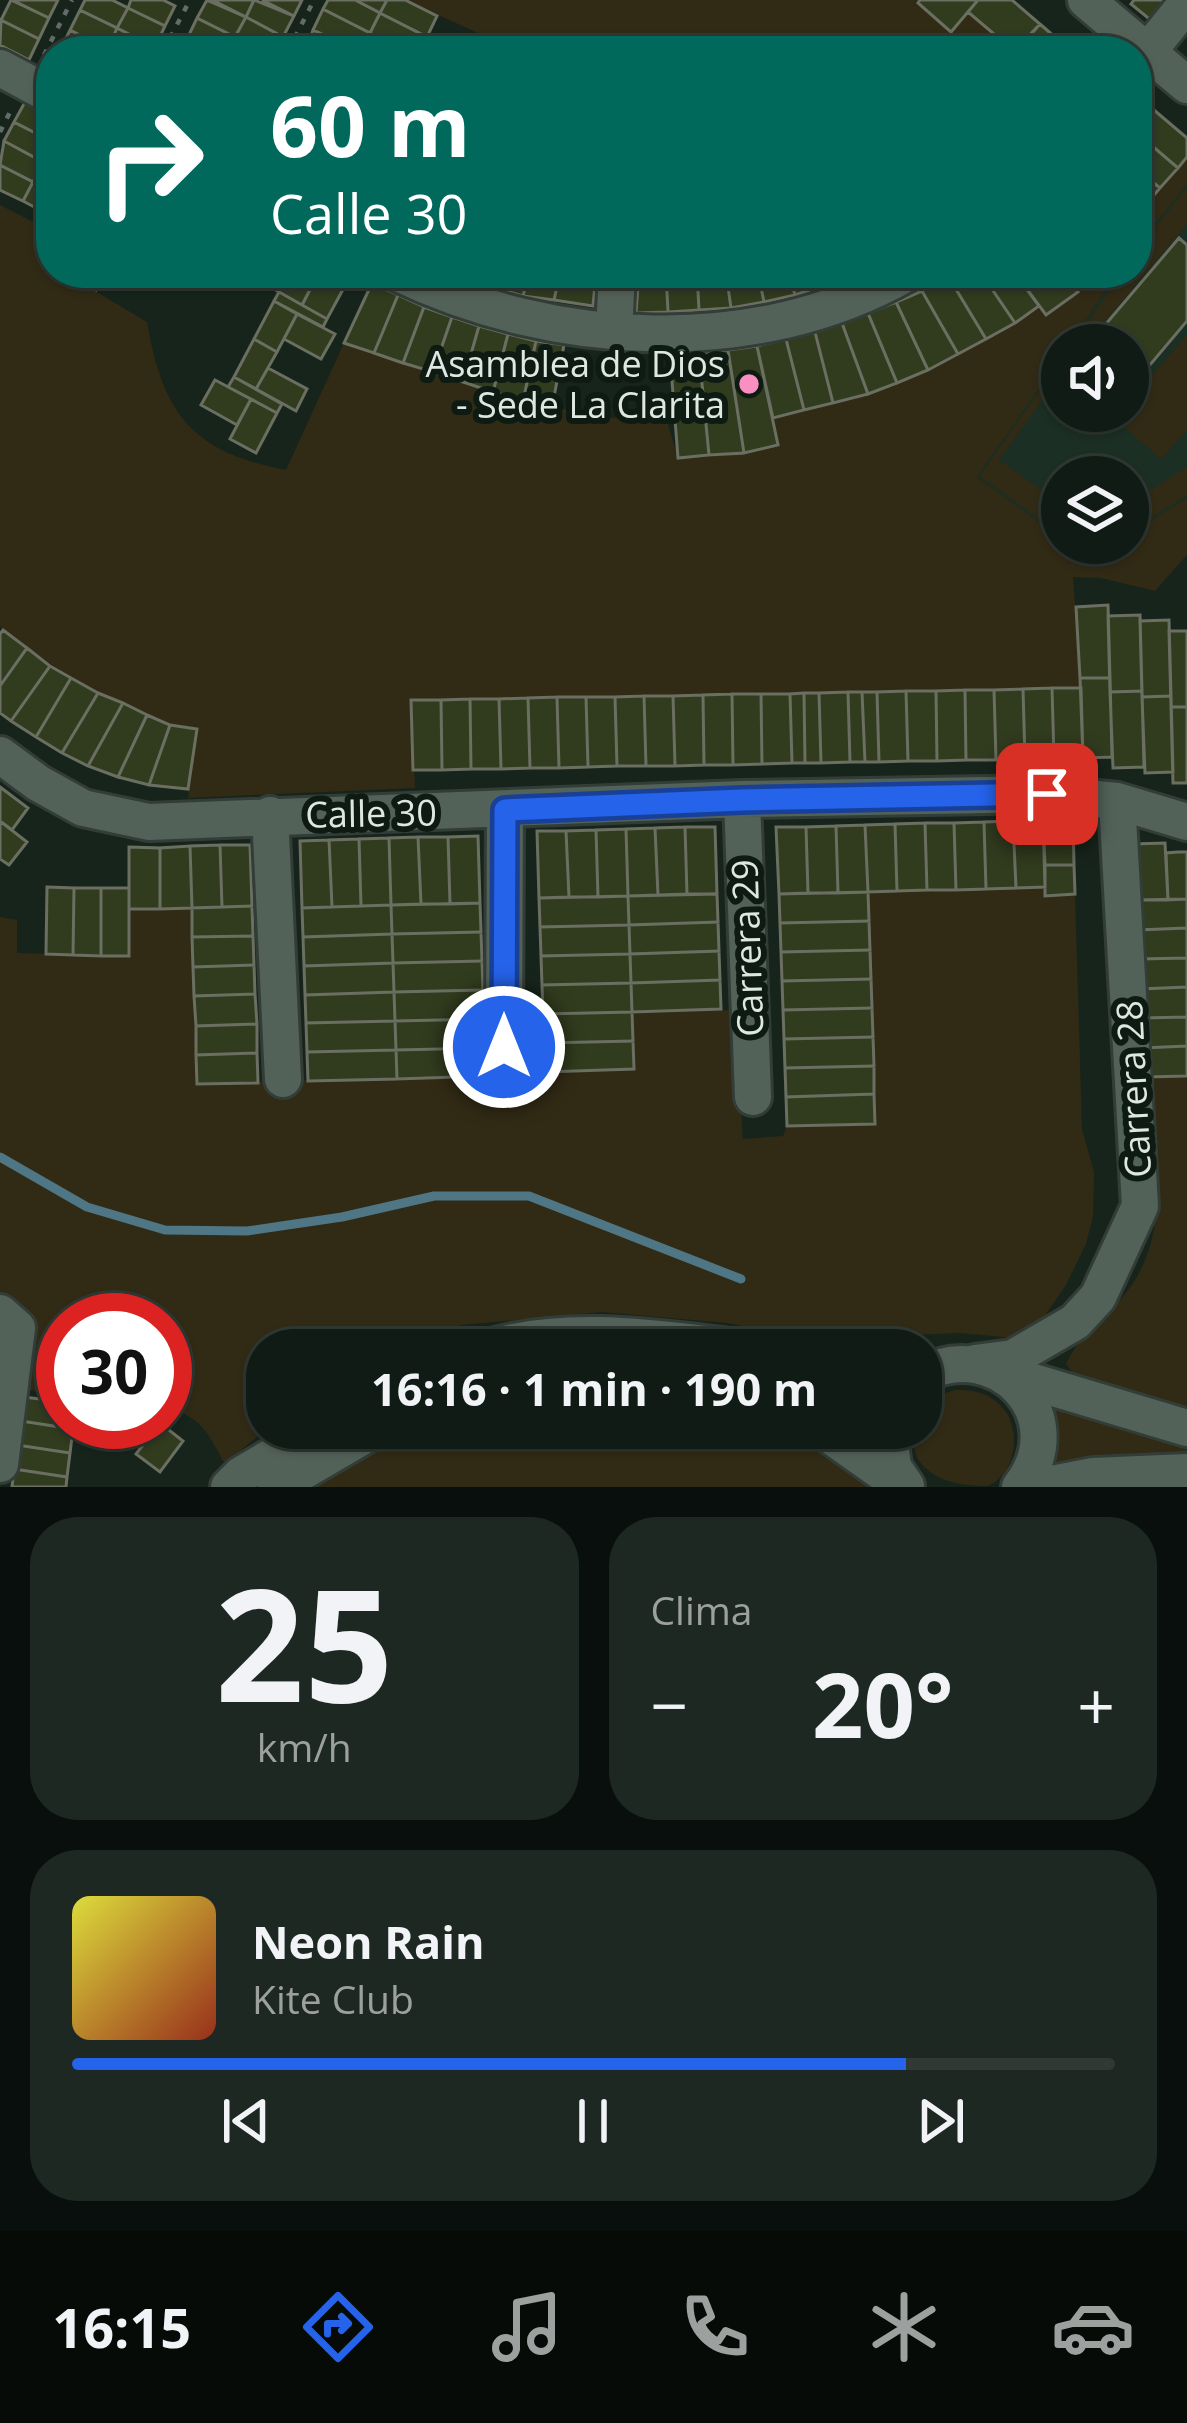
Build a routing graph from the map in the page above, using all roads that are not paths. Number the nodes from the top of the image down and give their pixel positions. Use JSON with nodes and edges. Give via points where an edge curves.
{"nodes":[{"id":1,"x":1087,"y":0,"type":"edge"},
{"id":2,"x":1187,"y":3,"type":"edge"},
{"id":3,"x":1121,"y":36,"type":"edge"},
{"id":4,"x":1187,"y":38,"type":"edge"},
{"id":5,"x":1152,"y":47,"type":"edge"},
{"id":6,"x":1152,"y":54,"type":"edge"},
{"id":7,"x":1152,"y":65,"type":"edge"},
{"id":8,"x":0,"y":68,"type":"edge"},
{"id":9,"x":1187,"y":85,"type":"edge"},
{"id":10,"x":36,"y":86,"type":"edge"},
{"id":11,"x":438,"y":288,"type":"edge"},
{"id":12,"x":616,"y":288,"type":"edge"},
{"id":13,"x":875,"y":288,"type":"edge"},
{"id":14,"x":614,"y":331,"type":"junction"},
{"id":15,"x":0,"y":755,"type":"edge"},
{"id":16,"x":742,"y":800,"type":"junction"},
{"id":17,"x":1117,"y":801,"type":"junction"},
{"id":18,"x":505,"y":810,"type":"junction"},
{"id":19,"x":270,"y":815,"type":"junction"},
{"id":20,"x":1187,"y":822,"type":"edge"},
{"id":21,"x":504,"y":1047,"type":"dead end"},
{"id":22,"x":283,"y":1079,"type":"dead end"},
{"id":23,"x":753,"y":1097,"type":"dead end"},
{"id":24,"x":0,"y":1313,"type":"edge"},
{"id":25,"x":1075,"y":1322,"type":"junction"},
{"id":26,"x":987,"y":1367,"type":"junction"},
{"id":27,"x":942,"y":1368,"type":"edge"},
{"id":28,"x":1052,"y":1392,"type":"junction"},
{"id":29,"x":1187,"y":1428,"type":"edge"},
{"id":30,"x":285,"y":1449,"type":"edge"},
{"id":31,"x":341,"y":1449,"type":"edge"},
{"id":32,"x":850,"y":1449,"type":"edge"},
{"id":33,"x":891,"y":1449,"type":"edge"},
{"id":34,"x":0,"y":1464,"type":"edge"},
{"id":35,"x":1187,"y":1472,"type":"edge"},
{"id":36,"x":1036,"y":1482,"type":"edge"},
{"id":37,"x":1090,"y":1482,"type":"edge"},
{"id":38,"x":229,"y":1487,"type":"edge"},
{"id":39,"x":277,"y":1487,"type":"edge"},
{"id":40,"x":905,"y":1487,"type":"edge"}],
"edges":[{"from":1,"to":3,"type":"street"},
{"from":2,"to":5,"type":"street"},
{"from":4,"to":6,"type":"street"},
{"from":7,"to":9,"type":"street"},
{"from":8,"to":10,"type":"street"},
{"from":11,"to":14,"type":"street","via":[[494,309]]},
{"from":12,"to":14,"type":"street"},
{"from":13,"to":14,"type":"street","via":[[775,322],[668,334]]},
{"from":15,"to":19,"type":"street","name":"Calle 30","via":[[83,808],[148,822]]},
{"from":16,"to":17,"type":"street","name":"Calle 30","via":[[1047,794]]},
{"from":16,"to":18,"type":"street","name":"Calle 30"},
{"from":16,"to":23,"type":"street","name":"Carrera 29"},
{"from":17,"to":20,"type":"street","name":"Calle 30"},
{"from":17,"to":25,"type":"street","name":"Carrera 28","via":[[1140,1206],[1098,1297]]},
{"from":18,"to":19,"type":"street","name":"Calle 30"},
{"from":18,"to":21,"type":"street"},
{"from":19,"to":22,"type":"street"},
{"from":24,"to":34,"type":"street","via":[[17,1328]]},
{"from":25,"to":26,"type":"street","name":"Carrera 28"},
{"from":25,"to":28,"type":"street"},
{"from":26,"to":27,"type":"street","name":"Carrera 28"},
{"from":26,"to":28,"type":"street","via":[[1023,1392]]},
{"from":28,"to":29,"type":"street"},
{"from":28,"to":36,"type":"street"},
{"from":30,"to":38,"type":"street"},
{"from":31,"to":39,"type":"street"},
{"from":32,"to":40,"type":"street"},
{"from":33,"to":40,"type":"street"},
{"from":35,"to":37,"type":"street"},
{"from":36,"to":37,"type":"street"}]}
